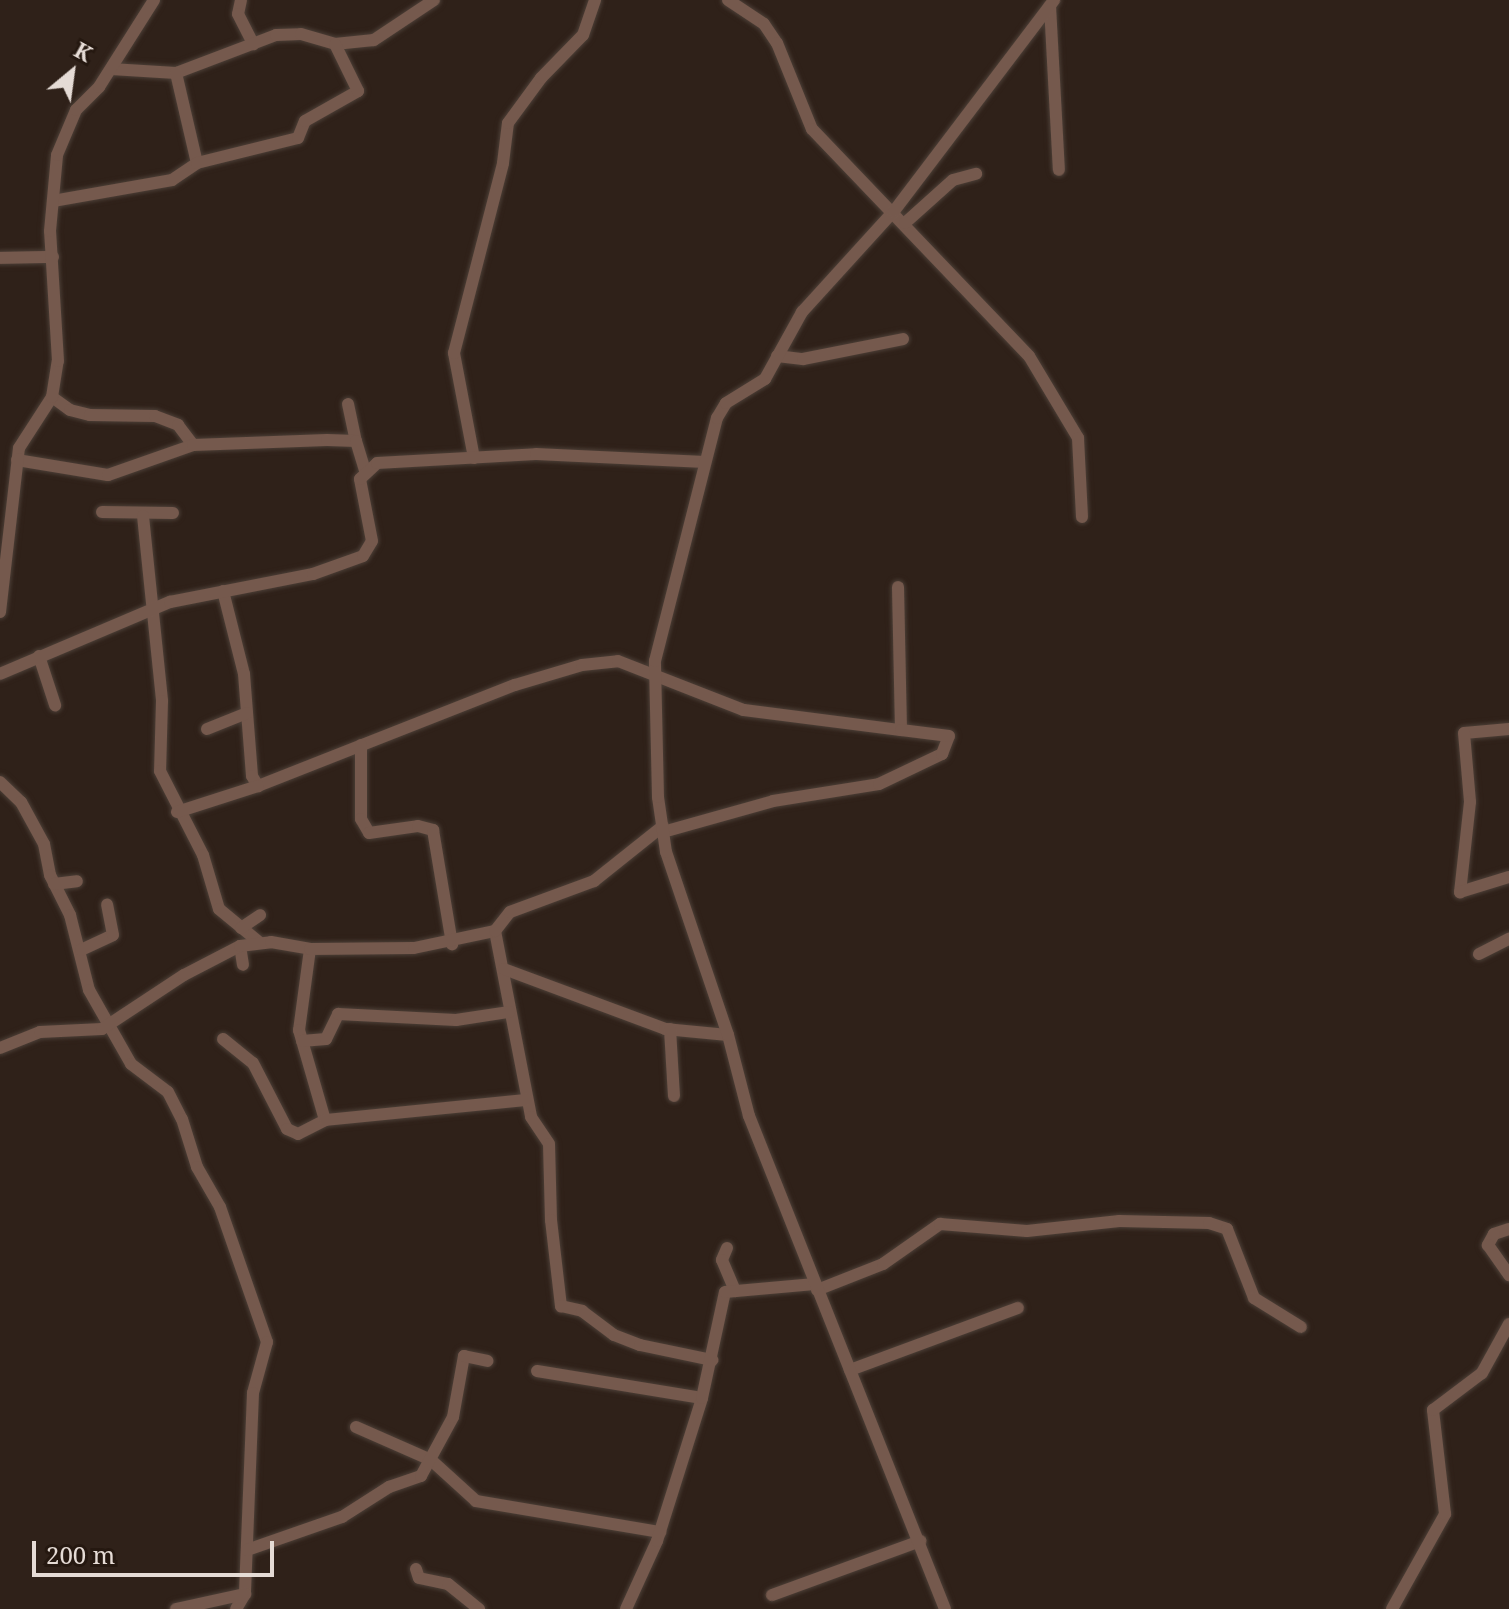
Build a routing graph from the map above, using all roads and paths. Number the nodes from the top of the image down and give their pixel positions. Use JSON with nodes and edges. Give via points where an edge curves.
{"nodes":[{"id":1,"x":154,"y":0,"type":"edge"},
{"id":2,"x":241,"y":0,"type":"edge"},
{"id":3,"x":434,"y":0,"type":"edge"},
{"id":4,"x":595,"y":0,"type":"edge"},
{"id":5,"x":728,"y":0,"type":"edge"},
{"id":6,"x":1052,"y":3,"type":"edge"},
{"id":7,"x":253,"y":44,"type":"junction"},
{"id":8,"x":335,"y":44,"type":"junction"},
{"id":9,"x":111,"y":69,"type":"junction"},
{"id":10,"x":176,"y":73,"type":"junction"},
{"id":11,"x":197,"y":163,"type":"junction"},
{"id":12,"x":1059,"y":170,"type":"dead end"},
{"id":13,"x":976,"y":174,"type":"dead end"},
{"id":14,"x":53,"y":201,"type":"junction"},
{"id":15,"x":894,"y":211,"type":"junction"},
{"id":16,"x":905,"y":223,"type":"junction"},
{"id":17,"x":53,"y":257,"type":"junction"},
{"id":18,"x":0,"y":258,"type":"edge"},
{"id":19,"x":903,"y":339,"type":"dead end"},
{"id":20,"x":777,"y":356,"type":"junction"},
{"id":21,"x":52,"y":397,"type":"junction"},
{"id":22,"x":348,"y":404,"type":"dead end"},
{"id":23,"x":356,"y":441,"type":"junction"},
{"id":24,"x":193,"y":445,"type":"junction"},
{"id":25,"x":474,"y":458,"type":"junction"},
{"id":26,"x":17,"y":460,"type":"junction"},
{"id":27,"x":705,"y":462,"type":"junction"},
{"id":28,"x":365,"y":470,"type":"junction"},
{"id":29,"x":102,"y":512,"type":"dead end"},
{"id":30,"x":173,"y":513,"type":"dead end"},
{"id":31,"x":143,"y":516,"type":"junction"},
{"id":32,"x":1082,"y":517,"type":"dead end"},
{"id":33,"x":898,"y":587,"type":"dead end"},
{"id":34,"x":223,"y":591,"type":"junction"},
{"id":35,"x":0,"y":612,"type":"edge"},
{"id":36,"x":150,"y":612,"type":"junction"},
{"id":37,"x":39,"y":656,"type":"junction"},
{"id":38,"x":0,"y":674,"type":"edge"},
{"id":39,"x":655,"y":675,"type":"junction"},
{"id":40,"x":55,"y":705,"type":"dead end"},
{"id":41,"x":247,"y":713,"type":"junction"},
{"id":42,"x":207,"y":729,"type":"dead end"},
{"id":43,"x":1509,"y":729,"type":"edge"},
{"id":44,"x":901,"y":730,"type":"junction"},
{"id":45,"x":361,"y":745,"type":"junction"},
{"id":46,"x":0,"y":782,"type":"edge"},
{"id":47,"x":258,"y":786,"type":"junction"},
{"id":48,"x":177,"y":812,"type":"junction"},
{"id":49,"x":663,"y":829,"type":"junction"},
{"id":50,"x":1509,"y":877,"type":"edge"},
{"id":51,"x":77,"y":881,"type":"dead end"},
{"id":52,"x":54,"y":884,"type":"junction"},
{"id":53,"x":233,"y":901,"type":"dead end"},
{"id":54,"x":107,"y":905,"type":"dead end"},
{"id":55,"x":224,"y":913,"type":"junction"},
{"id":56,"x":260,"y":915,"type":"dead end"},
{"id":57,"x":241,"y":928,"type":"junction"},
{"id":58,"x":495,"y":931,"type":"junction"},
{"id":59,"x":1509,"y":939,"type":"edge"},
{"id":60,"x":259,"y":942,"type":"junction"},
{"id":61,"x":452,"y":944,"type":"junction"},
{"id":62,"x":240,"y":946,"type":"junction"},
{"id":63,"x":310,"y":949,"type":"junction"},
{"id":64,"x":81,"y":950,"type":"junction"},
{"id":65,"x":1479,"y":954,"type":"dead end"},
{"id":66,"x":243,"y":965,"type":"dead end"},
{"id":67,"x":504,"y":969,"type":"junction"},
{"id":68,"x":509,"y":1012,"type":"junction"},
{"id":69,"x":109,"y":1022,"type":"junction"},
{"id":70,"x":670,"y":1029,"type":"junction"},
{"id":71,"x":728,"y":1035,"type":"junction"},
{"id":72,"x":223,"y":1039,"type":"dead end"},
{"id":73,"x":302,"y":1041,"type":"junction"},
{"id":74,"x":0,"y":1048,"type":"edge"},
{"id":75,"x":674,"y":1096,"type":"dead end"},
{"id":76,"x":527,"y":1100,"type":"junction"},
{"id":77,"x":325,"y":1120,"type":"junction"},
{"id":78,"x":1509,"y":1229,"type":"edge"},
{"id":79,"x":727,"y":1248,"type":"dead end"},
{"id":80,"x":1509,"y":1275,"type":"edge"},
{"id":81,"x":816,"y":1287,"type":"junction"},
{"id":82,"x":735,"y":1291,"type":"junction"},
{"id":83,"x":1018,"y":1308,"type":"dead end"},
{"id":84,"x":1509,"y":1324,"type":"edge"},
{"id":85,"x":1301,"y":1327,"type":"dead end"},
{"id":86,"x":712,"y":1360,"type":"junction"},
{"id":87,"x":487,"y":1361,"type":"dead end"},
{"id":88,"x":850,"y":1370,"type":"junction"},
{"id":89,"x":537,"y":1371,"type":"dead end"},
{"id":90,"x":702,"y":1398,"type":"junction"},
{"id":91,"x":356,"y":1427,"type":"dead end"},
{"id":92,"x":431,"y":1460,"type":"junction"},
{"id":93,"x":660,"y":1532,"type":"junction"},
{"id":94,"x":920,"y":1541,"type":"junction"},
{"id":95,"x":247,"y":1550,"type":"junction"},
{"id":96,"x":416,"y":1569,"type":"dead end"},
{"id":97,"x":245,"y":1594,"type":"junction"},
{"id":98,"x":772,"y":1595,"type":"dead end"},
{"id":99,"x":176,"y":1609,"type":"edge"},
{"id":100,"x":236,"y":1609,"type":"edge"},
{"id":101,"x":479,"y":1609,"type":"edge"},
{"id":102,"x":626,"y":1609,"type":"edge"},
{"id":103,"x":945,"y":1609,"type":"edge"},
{"id":104,"x":1392,"y":1609,"type":"edge"}],
"edges":[{"from":1,"to":9,"type":"street"},
{"from":2,"to":7,"type":"street","via":[[238,14]]},
{"from":3,"to":8,"type":"street","via":[[374,40]]},
{"from":4,"to":25,"type":"street","via":[[583,35],[531,89],[508,123],[503,163],[454,353]]},
{"from":5,"to":15,"type":"street","via":[[764,24],[777,43],[812,129]]},
{"from":6,"to":12,"type":"street"},
{"from":6,"to":15,"type":"street"},
{"from":7,"to":8,"type":"street","via":[[301,34]]},
{"from":7,"to":10,"type":"street"},
{"from":8,"to":11,"type":"street","via":[[358,91],[305,121],[298,138]]},
{"from":9,"to":10,"type":"street"},
{"from":9,"to":14,"type":"street","via":[[76,110],[57,155]]},
{"from":10,"to":11,"type":"street"},
{"from":11,"to":14,"type":"street","via":[[172,180]]},
{"from":13,"to":16,"type":"street","via":[[953,180]]},
{"from":14,"to":17,"type":"street"},
{"from":15,"to":16,"type":"street"},
{"from":15,"to":20,"type":"street","via":[[802,312]]},
{"from":16,"to":32,"type":"street","via":[[1029,356],[1066,414],[1078,438]]},
{"from":17,"to":18,"type":"street"},
{"from":17,"to":21,"type":"street","via":[[58,361]]},
{"from":19,"to":20,"type":"street","via":[[803,359]]},
{"from":20,"to":27,"type":"street","via":[[765,379],[726,403]]},
{"from":21,"to":24,"type":"street","via":[[70,410],[90,415],[155,416],[178,425]]},
{"from":21,"to":26,"type":"street"},
{"from":22,"to":23,"type":"street"},
{"from":23,"to":24,"type":"street"},
{"from":23,"to":28,"type":"street"},
{"from":24,"to":26,"type":"street","via":[[108,475]]},
{"from":25,"to":27,"type":"street","via":[[536,454]]},
{"from":25,"to":28,"type":"street","via":[[377,463]]},
{"from":26,"to":35,"type":"street","via":[[10,589]]},
{"from":27,"to":39,"type":"street","via":[[658,634]]},
{"from":28,"to":34,"type":"street","via":[[360,479],[372,541],[363,556],[313,574]]},
{"from":29,"to":31,"type":"street"},
{"from":30,"to":31,"type":"street"},
{"from":31,"to":36,"type":"street"},
{"from":33,"to":44,"type":"street"},
{"from":34,"to":36,"type":"street","via":[[170,602]]},
{"from":34,"to":41,"type":"street","via":[[244,674]]},
{"from":36,"to":37,"type":"street"},
{"from":36,"to":48,"type":"street","via":[[162,701],[160,771]]},
{"from":37,"to":38,"type":"street"},
{"from":37,"to":40,"type":"street"},
{"from":39,"to":44,"type":"street","via":[[744,710]]},
{"from":39,"to":45,"type":"street","via":[[618,661],[582,665]]},
{"from":39,"to":49,"type":"street"},
{"from":41,"to":42,"type":"street"},
{"from":41,"to":47,"type":"street","via":[[252,776]]},
{"from":43,"to":50,"type":"street","via":[[1464,733],[1470,802],[1460,892]]},
{"from":44,"to":49,"type":"street","via":[[949,736],[942,754],[879,784],[773,801]]},
{"from":45,"to":47,"type":"street"},
{"from":45,"to":61,"type":"street","via":[[361,819],[369,833],[418,826],[433,830]]},
{"from":46,"to":52,"type":"street","via":[[37,828]]},
{"from":47,"to":48,"type":"street"},
{"from":48,"to":55,"type":"street","via":[[203,855]]},
{"from":49,"to":58,"type":"street","via":[[594,881],[510,912]]},
{"from":49,"to":71,"type":"street"},
{"from":51,"to":52,"type":"street"},
{"from":52,"to":64,"type":"street"},
{"from":53,"to":55,"type":"street"},
{"from":54,"to":64,"type":"street","via":[[113,935]]},
{"from":55,"to":57,"type":"street"},
{"from":56,"to":57,"type":"street"},
{"from":57,"to":60,"type":"street"},
{"from":58,"to":61,"type":"street"},
{"from":58,"to":67,"type":"street"},
{"from":59,"to":65,"type":"street"},
{"from":60,"to":62,"type":"street"},
{"from":60,"to":63,"type":"street"},
{"from":61,"to":63,"type":"street"},
{"from":62,"to":66,"type":"street"},
{"from":62,"to":69,"type":"street"},
{"from":63,"to":73,"type":"street"},
{"from":64,"to":69,"type":"street","via":[[89,990]]},
{"from":67,"to":68,"type":"street"},
{"from":67,"to":70,"type":"street"},
{"from":68,"to":73,"type":"street","via":[[456,1020],[338,1014],[326,1039]]},
{"from":68,"to":76,"type":"street"},
{"from":69,"to":74,"type":"street","via":[[102,1029],[40,1032]]},
{"from":69,"to":95,"type":"street","via":[[131,1064],[168,1092],[182,1119],[197,1167],[220,1207],[267,1342],[253,1393]]},
{"from":70,"to":71,"type":"street"},
{"from":70,"to":75,"type":"street"},
{"from":71,"to":81,"type":"street","via":[[749,1116]]},
{"from":72,"to":77,"type":"street","via":[[253,1063],[287,1129],[298,1134]]},
{"from":73,"to":77,"type":"street"},
{"from":76,"to":77,"type":"street"},
{"from":76,"to":86,"type":"street","via":[[537,1130],[549,1144],[561,1306],[582,1311],[614,1335],[640,1345]]},
{"from":78,"to":80,"type":"street","via":[[1494,1234],[1488,1245]]},
{"from":79,"to":82,"type":"street","via":[[722,1260]]},
{"from":81,"to":82,"type":"street"},
{"from":81,"to":85,"type":"street","via":[[883,1264],[940,1224],[1027,1231],[1119,1221],[1209,1223],[1227,1229],[1254,1298]]},
{"from":81,"to":88,"type":"street"},
{"from":82,"to":86,"type":"street","via":[[723,1297]]},
{"from":83,"to":88,"type":"street"},
{"from":84,"to":104,"type":"street","via":[[1482,1373],[1433,1410],[1445,1514]]},
{"from":86,"to":90,"type":"street"},
{"from":87,"to":92,"type":"street","via":[[464,1356],[453,1417]]},
{"from":88,"to":94,"type":"street"},
{"from":89,"to":90,"type":"street"},
{"from":90,"to":93,"type":"street"},
{"from":91,"to":92,"type":"street"},
{"from":92,"to":93,"type":"street","via":[[476,1501]]},
{"from":92,"to":95,"type":"street","via":[[421,1476],[389,1487],[342,1517]]},
{"from":93,"to":102,"type":"street"},
{"from":94,"to":98,"type":"street"},
{"from":94,"to":103,"type":"street"},
{"from":95,"to":97,"type":"street"},
{"from":96,"to":101,"type":"street","via":[[419,1578],[448,1584]]},
{"from":97,"to":99,"type":"street"},
{"from":97,"to":100,"type":"street"}]}
